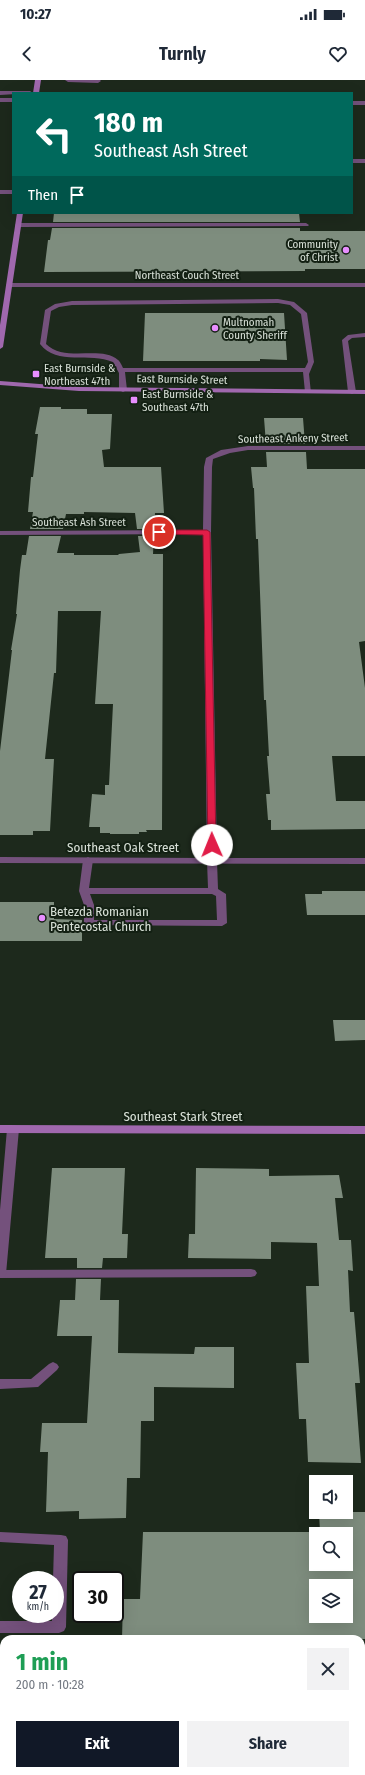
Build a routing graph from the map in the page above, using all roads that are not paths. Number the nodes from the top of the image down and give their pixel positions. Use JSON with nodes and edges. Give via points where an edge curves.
{"nodes":[{"id":1,"x":38,"y":80,"type":"edge"},
{"id":2,"x":68,"y":80,"type":"edge"},
{"id":3,"x":98,"y":81,"type":"dead end"},
{"id":4,"x":36,"y":92,"type":"edge"},
{"id":5,"x":0,"y":93,"type":"edge"},
{"id":6,"x":12,"y":93,"type":"edge"},
{"id":7,"x":0,"y":100,"type":"edge"},
{"id":8,"x":12,"y":100,"type":"edge"},
{"id":9,"x":353,"y":103,"type":"edge"},
{"id":10,"x":365,"y":103,"type":"edge"},
{"id":11,"x":353,"y":161,"type":"edge"},
{"id":12,"x":365,"y":161,"type":"edge"},
{"id":13,"x":0,"y":192,"type":"edge"},
{"id":14,"x":12,"y":192,"type":"edge"},
{"id":15,"x":20,"y":214,"type":"edge"},
{"id":16,"x":18,"y":225,"type":"junction"},
{"id":17,"x":306,"y":225,"type":"dead end"},
{"id":18,"x":9,"y":285,"type":"junction"},
{"id":19,"x":365,"y":285,"type":"edge"},
{"id":20,"x":365,"y":335,"type":"edge"},
{"id":21,"x":0,"y":347,"type":"edge"},
{"id":22,"x":120,"y":370,"type":"junction"},
{"id":23,"x":308,"y":370,"type":"junction"},
{"id":24,"x":0,"y":383,"type":"edge"},
{"id":25,"x":122,"y":390,"type":"junction"},
{"id":26,"x":309,"y":392,"type":"junction"},
{"id":27,"x":352,"y":392,"type":"junction"},
{"id":28,"x":365,"y":392,"type":"edge"},
{"id":29,"x":365,"y":448,"type":"edge"},
{"id":30,"x":207,"y":532,"type":"junction"},
{"id":31,"x":0,"y":533,"type":"edge"},
{"id":32,"x":0,"y":860,"type":"edge"},
{"id":33,"x":88,"y":860,"type":"junction"},
{"id":34,"x":212,"y":861,"type":"junction"},
{"id":35,"x":365,"y":861,"type":"edge"},
{"id":36,"x":84,"y":891,"type":"junction"},
{"id":37,"x":213,"y":891,"type":"junction"},
{"id":38,"x":0,"y":1130,"type":"edge"},
{"id":39,"x":13,"y":1130,"type":"junction"},
{"id":40,"x":365,"y":1130,"type":"edge"},
{"id":41,"x":251,"y":1273,"type":"dead end"},
{"id":42,"x":0,"y":1274,"type":"edge"},
{"id":43,"x":53,"y":1367,"type":"dead end"},
{"id":44,"x":0,"y":1384,"type":"edge"},
{"id":45,"x":0,"y":1537,"type":"edge"},
{"id":46,"x":0,"y":1627,"type":"edge"}],
"edges":[{"from":1,"to":4,"type":"street"},
{"from":2,"to":3,"type":"street"},
{"from":5,"to":6,"type":"street"},
{"from":7,"to":8,"type":"street"},
{"from":9,"to":10,"type":"street"},
{"from":11,"to":12,"type":"street"},
{"from":13,"to":14,"type":"street"},
{"from":15,"to":16,"type":"street"},
{"from":16,"to":17,"type":"street"},
{"from":16,"to":18,"type":"street"},
{"from":18,"to":19,"type":"street","name":"Northeast Couch Street"},
{"from":18,"to":21,"type":"street"},
{"from":20,"to":27,"type":"street","via":[[350,336],[345,340]]},
{"from":22,"to":23,"type":"street"},
{"from":22,"to":23,"type":"street","via":[[116,361],[103,356],[54,353],[46,348],[43,344],[48,310],[57,305],[72,303],[292,304],[304,313],[311,362]]},
{"from":22,"to":25,"type":"street"},
{"from":23,"to":26,"type":"street","via":[[306,374]]},
{"from":24,"to":25,"type":"street","name":"East Burnside Street","via":[[56,389]]},
{"from":25,"to":26,"type":"street","name":"East Burnside Street"},
{"from":26,"to":27,"type":"street","name":"East Burnside Street"},
{"from":27,"to":28,"type":"street","name":"East Burnside Street"},
{"from":29,"to":30,"type":"street","name":"Southeast Ankeny Street","via":[[248,448],[221,452],[210,458],[208,466]]},
{"from":30,"to":31,"type":"street","name":"Southeast Ash Street"},
{"from":30,"to":34,"type":"street"},
{"from":32,"to":33,"type":"street","name":"Southeast Oak Street"},
{"from":33,"to":34,"type":"street","name":"Southeast Oak Street"},
{"from":33,"to":36,"type":"street"},
{"from":34,"to":35,"type":"street","name":"Southeast Oak Street"},
{"from":34,"to":37,"type":"street"},
{"from":36,"to":37,"type":"street"},
{"from":36,"to":37,"type":"street","via":[[89,905],[89,923],[222,923],[221,894]]},
{"from":38,"to":39,"type":"street","name":"Southeast Stark Street"},
{"from":39,"to":40,"type":"street","name":"Southeast Stark Street"},
{"from":39,"to":42,"type":"street"},
{"from":41,"to":42,"type":"street"},
{"from":43,"to":44,"type":"street","via":[[34,1384]]},
{"from":45,"to":46,"type":"street","via":[[62,1540],[59,1626]]}]}
